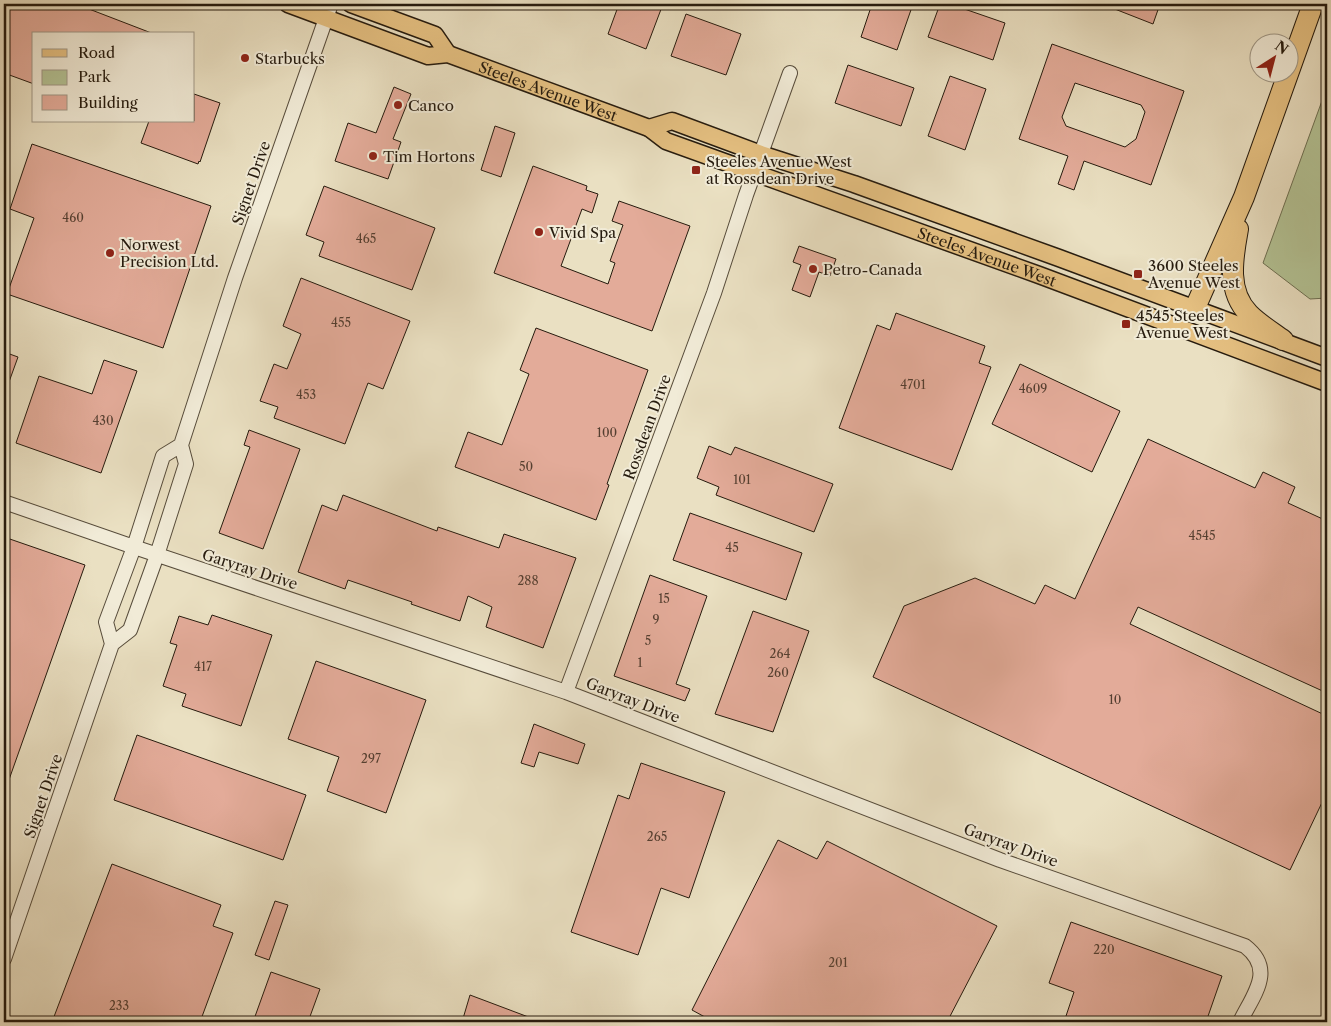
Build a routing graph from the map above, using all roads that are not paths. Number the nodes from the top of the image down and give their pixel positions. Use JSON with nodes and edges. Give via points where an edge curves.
{"nodes":[{"id":1,"x":288,"y":4,"type":"edge"},
{"id":2,"x":351,"y":4,"type":"edge"},
{"id":3,"x":1313,"y":4,"type":"edge"},
{"id":4,"x":328,"y":11,"type":"edge"},
{"id":5,"x":448,"y":54,"type":"junction"},
{"id":6,"x":790,"y":73,"type":"dead end"},
{"id":7,"x":649,"y":128,"type":"junction"},
{"id":8,"x":761,"y":154,"type":"junction"},
{"id":9,"x":754,"y":173,"type":"junction"},
{"id":10,"x":1244,"y":198,"type":"junction"},
{"id":11,"x":1194,"y":308,"type":"junction"},
{"id":12,"x":1184,"y":329,"type":"junction"},
{"id":13,"x":1283,"y":340,"type":"junction"},
{"id":14,"x":1327,"y":358,"type":"edge"},
{"id":15,"x":1327,"y":383,"type":"edge"},
{"id":16,"x":181,"y":445,"type":"junction"},
{"id":17,"x":4,"y":502,"type":"edge"},
{"id":18,"x":134,"y":547,"type":"junction"},
{"id":19,"x":157,"y":555,"type":"junction"},
{"id":20,"x":112,"y":644,"type":"junction"},
{"id":21,"x":566,"y":692,"type":"junction"},
{"id":22,"x":4,"y":959,"type":"edge"},
{"id":23,"x":1240,"y":1022,"type":"edge"}],
"edges":[{"from":1,"to":4,"type":"main road","name":"Steeles Avenue West"},
{"from":2,"to":5,"type":"main road","via":[[436,35]]},
{"from":3,"to":10,"type":"highway"},
{"from":4,"to":5,"type":"main road","name":"Steeles Avenue West","via":[[428,56]]},
{"from":4,"to":16,"type":"street","name":"Signet Drive"},
{"from":5,"to":7,"type":"main road","name":"Steeles Avenue West"},
{"from":6,"to":8,"type":"street","name":"Rossdean Drive"},
{"from":7,"to":8,"type":"main road","name":"Steeles Avenue West","via":[[672,121]]},
{"from":7,"to":9,"type":"main road","name":"Steeles Avenue West","via":[[666,141]]},
{"from":8,"to":9,"type":"street","name":"Rossdean Drive"},
{"from":8,"to":11,"type":"main road","name":"Steeles Avenue West"},
{"from":9,"to":12,"type":"main road","name":"Steeles Avenue West"},
{"from":9,"to":21,"type":"street","name":"Rossdean Drive","via":[[711,301]]},
{"from":10,"to":11,"type":"highway"},
{"from":10,"to":13,"type":"highway","via":[[1232,271],[1238,299],[1248,314]]},
{"from":11,"to":12,"type":"main road"},
{"from":11,"to":13,"type":"main road","name":"Steeles Avenue West"},
{"from":12,"to":15,"type":"main road","name":"Steeles Avenue West"},
{"from":13,"to":14,"type":"main road","name":"Steeles Avenue West"},
{"from":16,"to":18,"type":"street","via":[[163,456]]},
{"from":16,"to":19,"type":"street","name":"Signet Drive","via":[[186,464]]},
{"from":17,"to":18,"type":"street","name":"Garyray Drive"},
{"from":18,"to":19,"type":"street","name":"Garyray Drive"},
{"from":18,"to":20,"type":"street","via":[[106,622]]},
{"from":19,"to":20,"type":"street","name":"Signet Drive","via":[[130,630]]},
{"from":19,"to":21,"type":"street","name":"Garyray Drive"},
{"from":20,"to":22,"type":"street","name":"Signet Drive"},
{"from":21,"to":23,"type":"street","name":"Garyray Drive","via":[[1000,860],[1245,946],[1260,962],[1262,976]]}]}
